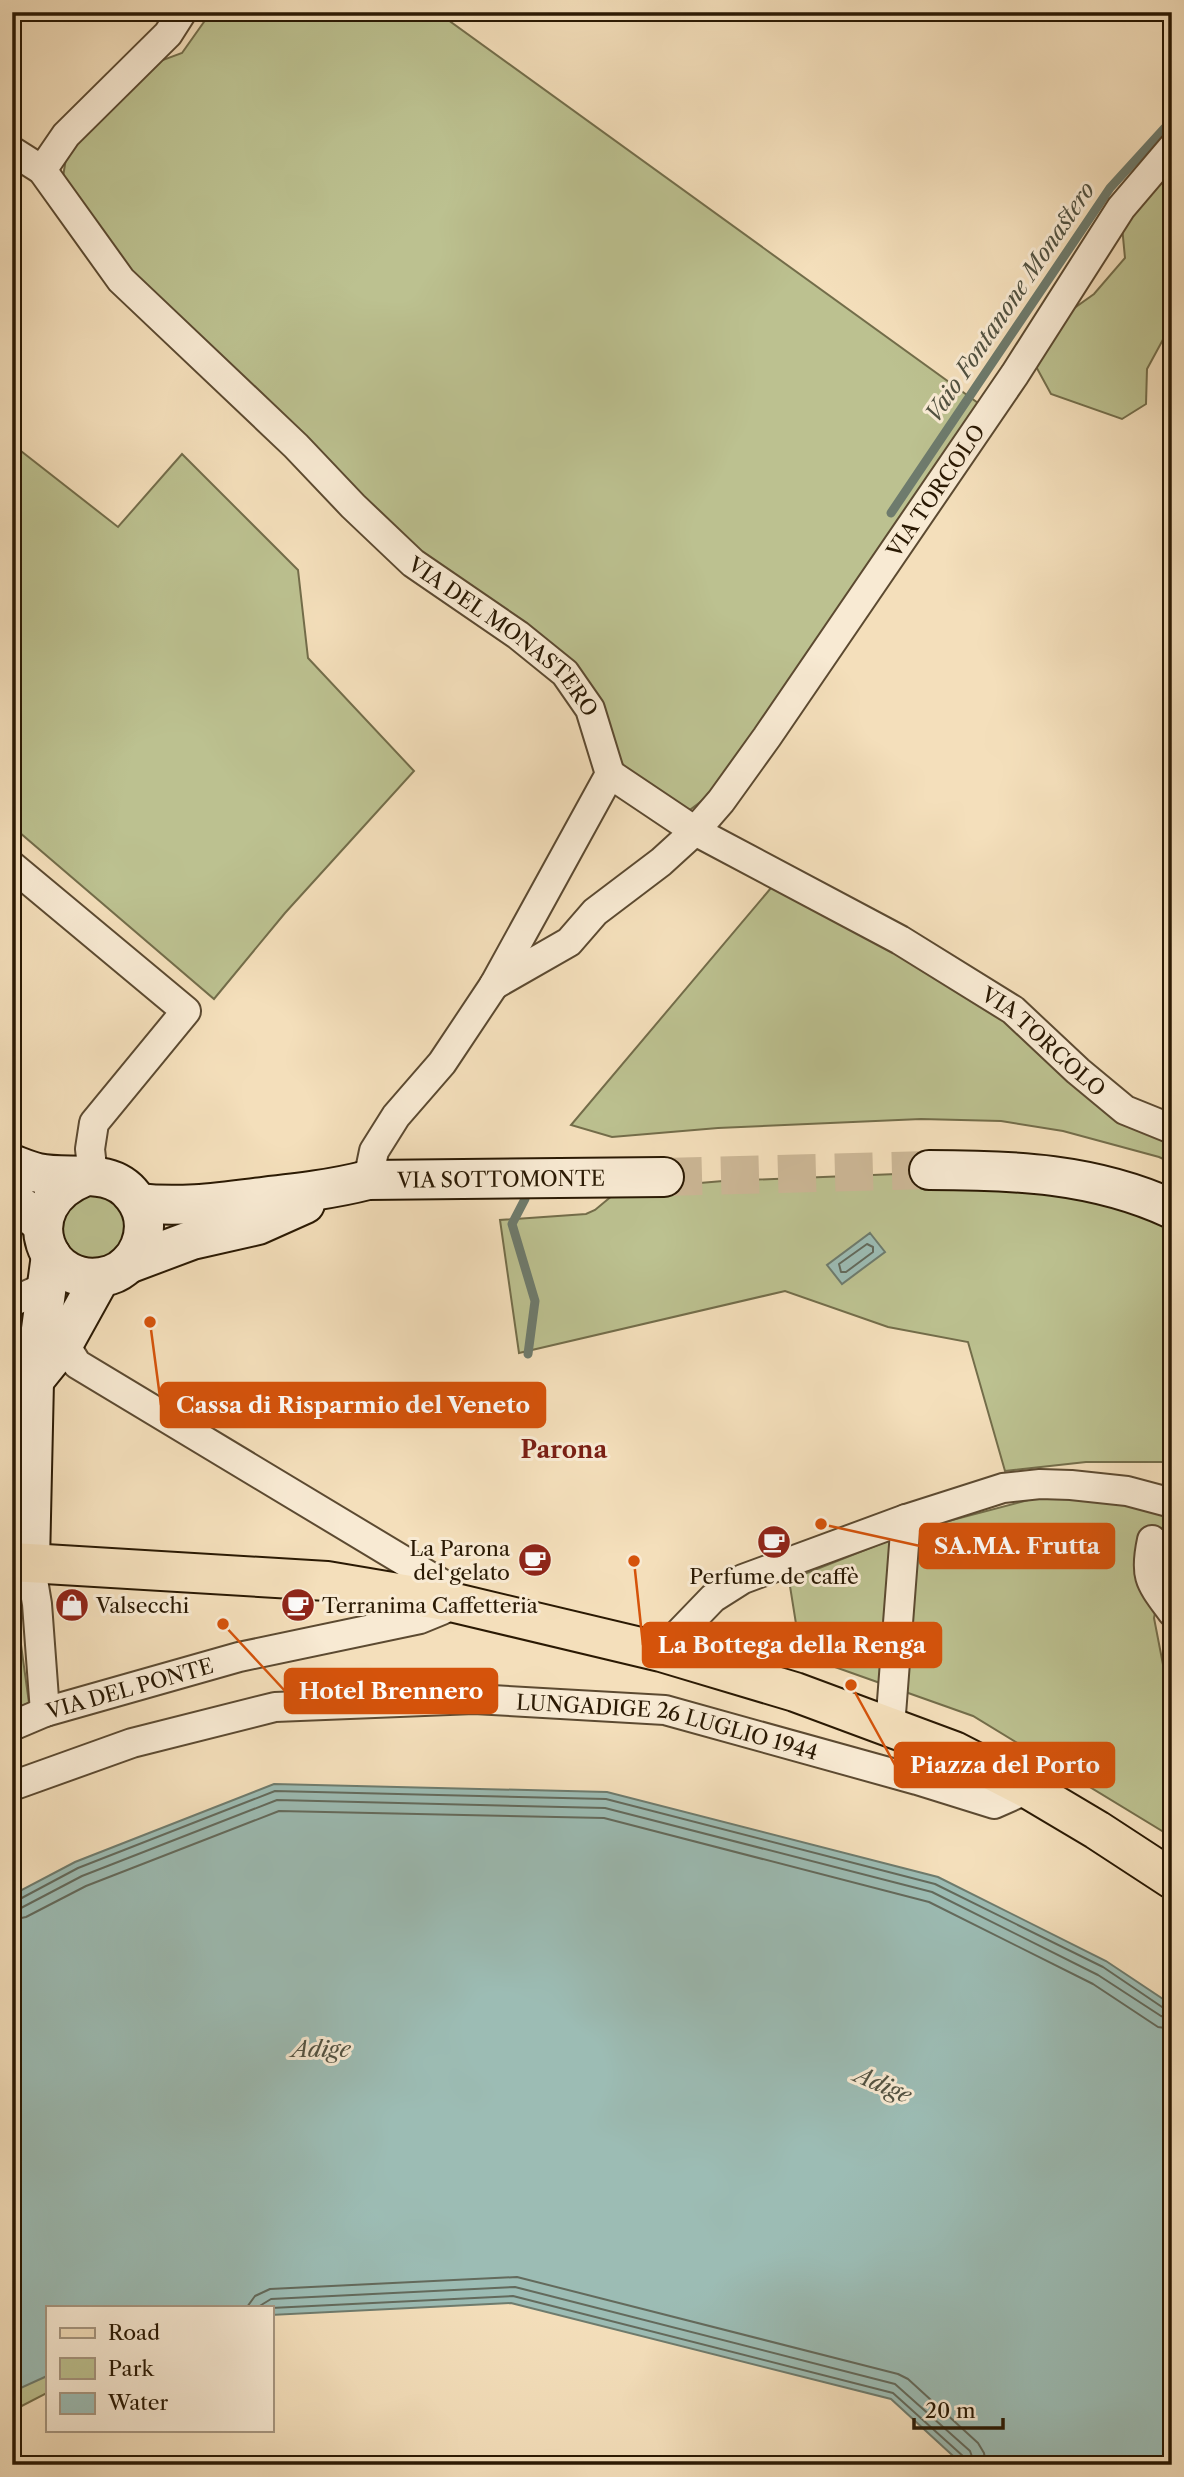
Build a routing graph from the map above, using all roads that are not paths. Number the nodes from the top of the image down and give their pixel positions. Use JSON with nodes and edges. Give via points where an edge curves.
{"nodes":[{"id":1,"x":182,"y":12,"type":"edge"},
{"id":2,"x":1172,"y":148,"type":"edge"},
{"id":3,"x":12,"y":150,"type":"edge"},
{"id":4,"x":42,"y":170,"type":"junction"},
{"id":5,"x":610,"y":774,"type":"junction"},
{"id":6,"x":695,"y":831,"type":"junction"},
{"id":7,"x":12,"y":866,"type":"edge"},
{"id":8,"x":494,"y":985,"type":"junction"},
{"id":9,"x":1172,"y":1129,"type":"edge"},
{"id":10,"x":12,"y":1164,"type":"edge"},
{"id":11,"x":929,"y":1170,"type":"tunnel mouth"},
{"id":12,"x":88,"y":1176,"type":"junction"},
{"id":13,"x":664,"y":1177,"type":"tunnel mouth"},
{"id":14,"x":353,"y":1184,"type":"junction"},
{"id":15,"x":12,"y":1199,"type":"edge"},
{"id":16,"x":139,"y":1203,"type":"junction"},
{"id":17,"x":1172,"y":1209,"type":"edge"},
{"id":18,"x":47,"y":1255,"type":"junction"},
{"id":19,"x":114,"y":1271,"type":"junction"},
{"id":20,"x":12,"y":1302,"type":"edge"},
{"id":21,"x":12,"y":1341,"type":"edge"},
{"id":22,"x":64,"y":1343,"type":"junction"},
{"id":23,"x":34,"y":1381,"type":"junction"},
{"id":24,"x":1172,"y":1503,"type":"edge"},
{"id":25,"x":906,"y":1519,"type":"junction"},
{"id":26,"x":1152,"y":1540,"type":"dead end"},
{"id":27,"x":21,"y":1562,"type":"edge"},
{"id":28,"x":451,"y":1602,"type":"junction"},
{"id":29,"x":1172,"y":1612,"type":"edge"},
{"id":30,"x":661,"y":1652,"type":"junction"},
{"id":31,"x":45,"y":1712,"type":"junction"},
{"id":32,"x":12,"y":1726,"type":"edge"},
{"id":33,"x":890,"y":1727,"type":"junction"},
{"id":34,"x":12,"y":1786,"type":"edge"},
{"id":35,"x":1028,"y":1789,"type":"junction"},
{"id":36,"x":1172,"y":1879,"type":"edge"}],
"edges":[{"from":1,"to":4,"type":"street","via":[[168,34],[66,135]]},
{"from":2,"to":6,"type":"street","name":"VIA TORCOLO","via":[[1121,208],[1015,374],[775,726]]},
{"from":3,"to":4,"type":"street","name":"VIA DEL MONASTERO"},
{"from":4,"to":5,"type":"street","name":"VIA DEL MONASTERO","via":[[121,280],[353,506],[413,563],[565,673],[590,709]]},
{"from":5,"to":6,"type":"street"},
{"from":5,"to":8,"type":"street"},
{"from":6,"to":8,"type":"street","name":"VIA TORCOLO","via":[[595,912],[569,942]]},
{"from":6,"to":9,"type":"street","name":"VIA TORCOLO","via":[[900,940],[1013,1010],[1125,1110]]},
{"from":7,"to":12,"type":"street","via":[[186,1011],[94,1123]]},
{"from":8,"to":14,"type":"street","via":[[442,1063],[396,1115]]},
{"from":10,"to":12,"type":"main road","via":[[38,1173]]},
{"from":11,"to":17,"type":"main road","via":[[1003,1170],[1083,1179]]},
{"from":12,"to":16,"type":"main road","via":[[120,1183]]},
{"from":12,"to":18,"type":"main road","via":[[68,1183],[46,1209]]},
{"from":13,"to":14,"type":"main road","name":"VIA SOTTOMONTE"},
{"from":14,"to":16,"type":"main road","name":"VIA SOTTOMONTE","via":[[170,1207]]},
{"from":14,"to":19,"type":"main road","name":"VIA SOTTOMONTE","via":[[258,1225],[192,1240]]},
{"from":15,"to":18,"type":"main road"},
{"from":16,"to":19,"type":"main road","via":[[144,1236],[138,1251]]},
{"from":18,"to":19,"type":"main road","via":[[86,1278]]},
{"from":18,"to":20,"type":"street"},
{"from":18,"to":23,"type":"main road"},
{"from":19,"to":22,"type":"main road"},
{"from":21,"to":23,"type":"street"},
{"from":22,"to":23,"type":"main road"},
{"from":22,"to":28,"type":"street","via":[[77,1364],[444,1585]]},
{"from":23,"to":27,"type":"main road"},
{"from":24,"to":25,"type":"street","via":[[1127,1491],[1040,1484],[1003,1488]]},
{"from":25,"to":30,"type":"street","via":[[743,1579],[713,1598]]},
{"from":25,"to":33,"type":"street"},
{"from":26,"to":29,"type":"street","via":[[1147,1564],[1152,1584]]},
{"from":27,"to":28,"type":"main road","via":[[327,1581]]},
{"from":27,"to":31,"type":"street","via":[[37,1604]]},
{"from":28,"to":30,"type":"main road"},
{"from":28,"to":31,"type":"street","name":"VIA DEL PONTE","via":[[420,1619],[239,1657]]},
{"from":30,"to":33,"type":"main road","via":[[795,1692]]},
{"from":31,"to":32,"type":"street","name":"VIA DEL PONTE"},
{"from":33,"to":35,"type":"main road","via":[[954,1751]]},
{"from":34,"to":35,"type":"street","name":"LUNGADIGE 26 LUGLIO 1944","via":[[132,1743],[275,1707],[474,1699],[665,1710],[994,1804]]},
{"from":35,"to":36,"type":"main road"}]}
